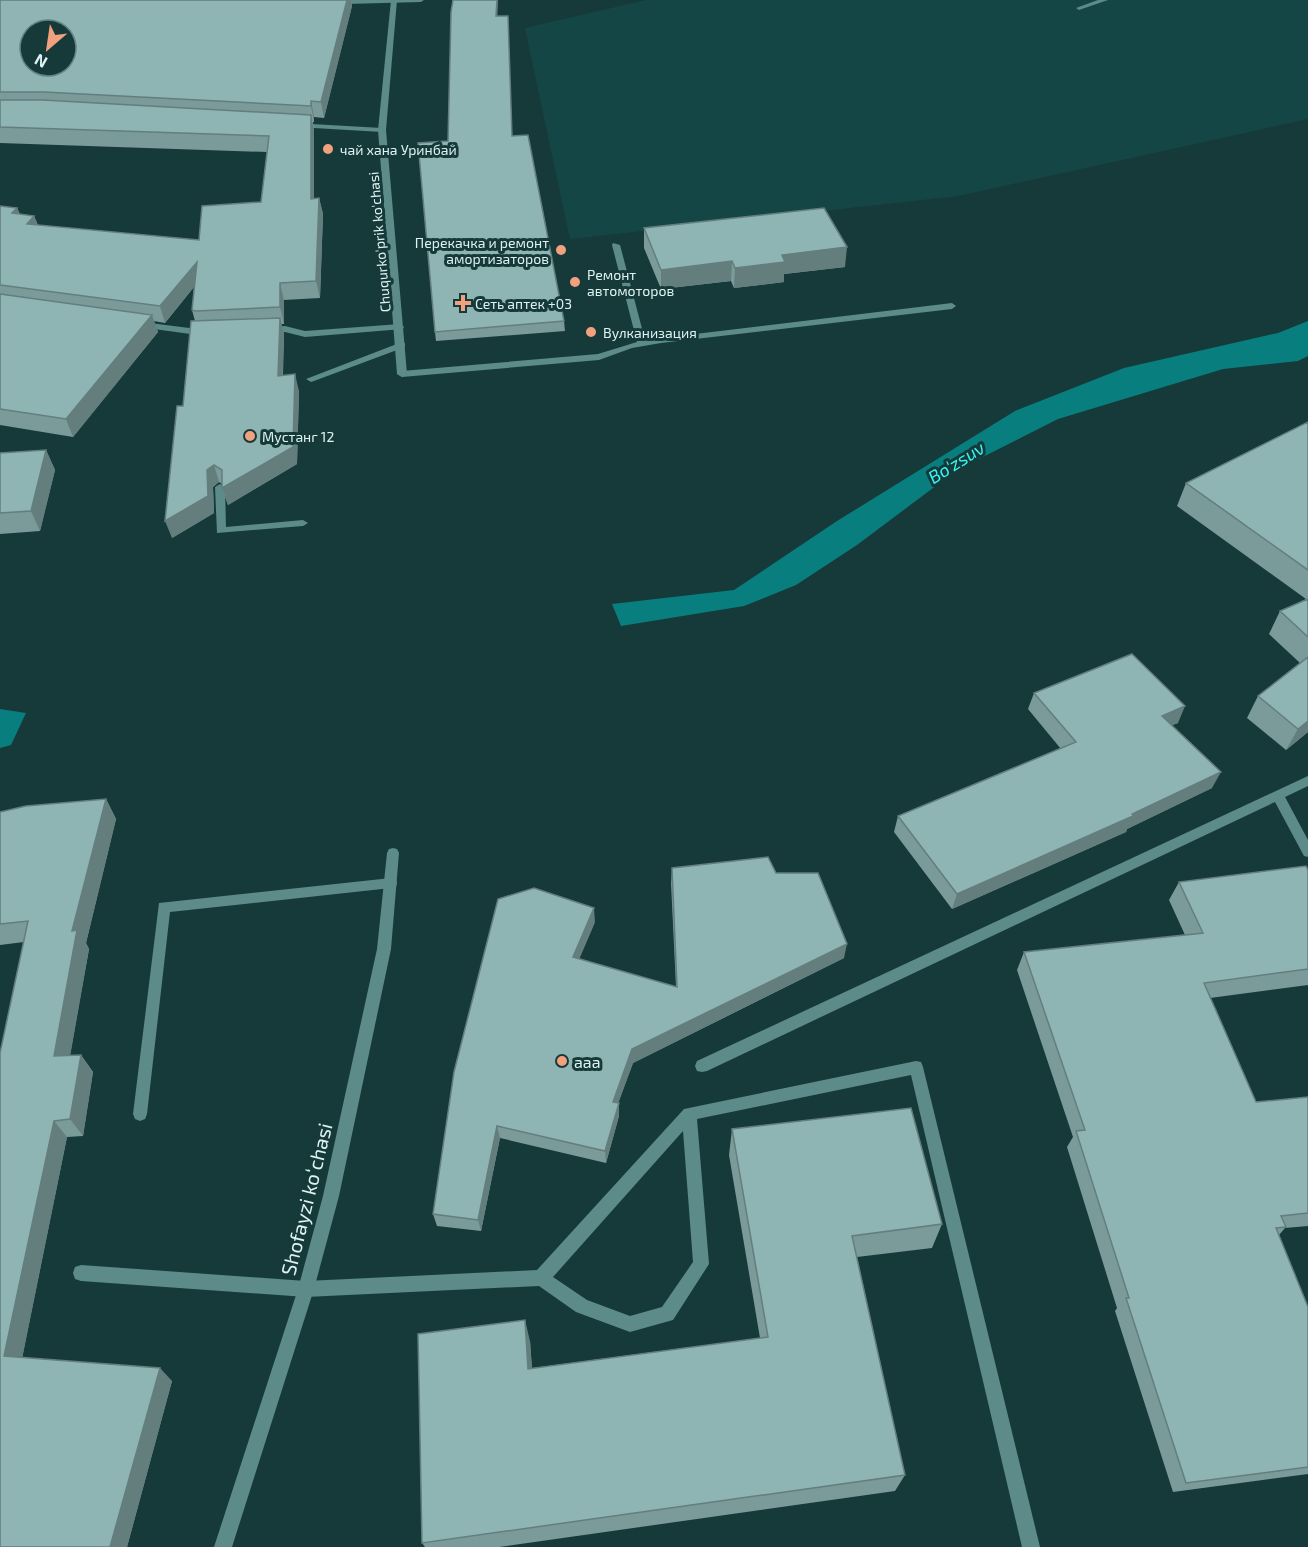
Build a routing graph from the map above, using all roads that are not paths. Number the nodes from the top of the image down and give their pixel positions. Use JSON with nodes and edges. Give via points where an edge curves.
{"nodes":[{"id":1,"x":310,"y":0,"type":"edge"},
{"id":2,"x":394,"y":0,"type":"edge"},
{"id":3,"x":421,"y":0,"type":"edge"},
{"id":4,"x":1105,"y":0,"type":"edge"},
{"id":5,"x":1079,"y":8,"type":"dead end"},
{"id":6,"x":287,"y":124,"type":"edge"},
{"id":7,"x":382,"y":129,"type":"junction"},
{"id":8,"x":616,"y":244,"type":"dead end"},
{"id":9,"x":952,"y":306,"type":"dead end"},
{"id":10,"x":134,"y":324,"type":"edge"},
{"id":11,"x":400,"y":327,"type":"junction"},
{"id":12,"x":261,"y":330,"type":"edge"},
{"id":13,"x":213,"y":333,"type":"edge"},
{"id":14,"x":642,"y":344,"type":"junction"},
{"id":15,"x":402,"y":345,"type":"junction"},
{"id":16,"x":311,"y":379,"type":"dead end"},
{"id":17,"x":220,"y":487,"type":"edge"},
{"id":18,"x":303,"y":523,"type":"dead end"},
{"id":19,"x":1308,"y":781,"type":"edge"},
{"id":20,"x":1278,"y":795,"type":"junction"},
{"id":21,"x":1308,"y":852,"type":"edge"},
{"id":22,"x":393,"y":853,"type":"dead end"},
{"id":23,"x":391,"y":883,"type":"junction"},
{"id":24,"x":702,"y":1066,"type":"dead end"},
{"id":25,"x":140,"y":1114,"type":"dead end"},
{"id":26,"x":689,"y":1114,"type":"junction"},
{"id":27,"x":81,"y":1273,"type":"dead end"},
{"id":28,"x":541,"y":1278,"type":"junction"},
{"id":29,"x":306,"y":1289,"type":"junction"},
{"id":30,"x":223,"y":1547,"type":"edge"},
{"id":31,"x":1031,"y":1547,"type":"edge"}],
"edges":[{"from":1,"to":2,"type":"street"},
{"from":2,"to":3,"type":"street"},
{"from":2,"to":7,"type":"street","name":"Chuqurko'prik ko'chasi"},
{"from":4,"to":5,"type":"street"},
{"from":6,"to":7,"type":"street"},
{"from":7,"to":11,"type":"street","name":"Chuqurko'prik ko'chasi"},
{"from":8,"to":14,"type":"street"},
{"from":9,"to":14,"type":"street"},
{"from":10,"to":13,"type":"street"},
{"from":11,"to":12,"type":"street","via":[[305,334],[285,329]]},
{"from":11,"to":15,"type":"street","name":"Chuqurko'prik ko'chasi"},
{"from":14,"to":15,"type":"street","name":"Chuqurko'prik ko'chasi","via":[[599,357],[402,374]]},
{"from":15,"to":16,"type":"street"},
{"from":17,"to":18,"type":"street","via":[[220,531]]},
{"from":19,"to":20,"type":"street"},
{"from":20,"to":21,"type":"street"},
{"from":20,"to":24,"type":"street"},
{"from":22,"to":23,"type":"street","name":"Shofayzi koʻchasi"},
{"from":23,"to":25,"type":"street","via":[[164,907]]},
{"from":23,"to":29,"type":"street","name":"Shofayzi koʻchasi","via":[[384,949],[332,1197]]},
{"from":26,"to":28,"type":"street"},
{"from":26,"to":28,"type":"street","via":[[701,1264],[667,1314],[630,1324],[582,1306]]},
{"from":26,"to":31,"type":"street","via":[[916,1067]]},
{"from":27,"to":29,"type":"street"},
{"from":28,"to":29,"type":"street"},
{"from":29,"to":30,"type":"street","name":"Shofayzi koʻchasi"}]}
